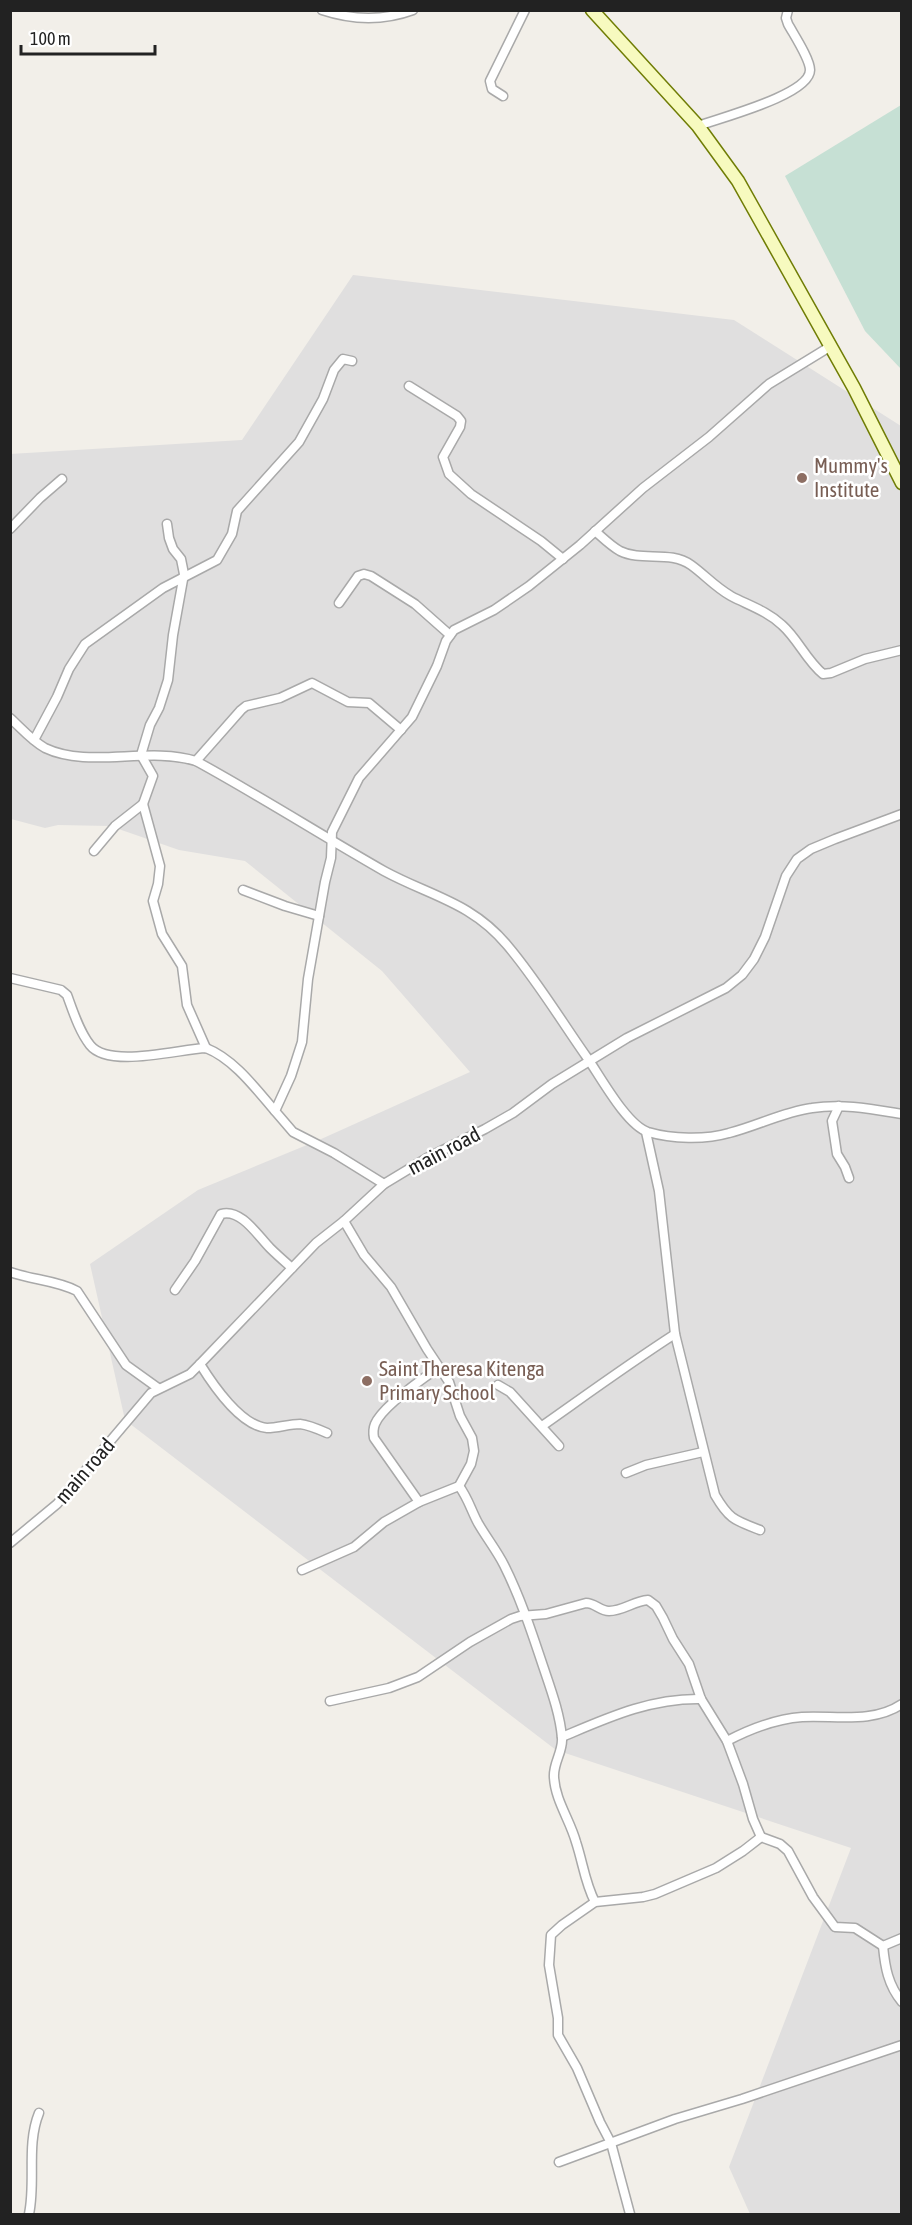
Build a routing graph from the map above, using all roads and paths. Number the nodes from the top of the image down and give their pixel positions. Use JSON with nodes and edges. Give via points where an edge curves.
{"nodes":[{"id":1,"x":322,"y":10,"type":"edge"},
{"id":2,"x":413,"y":10,"type":"edge"},
{"id":3,"x":525,"y":10,"type":"edge"},
{"id":4,"x":592,"y":10,"type":"edge"},
{"id":5,"x":788,"y":10,"type":"edge"},
{"id":6,"x":503,"y":96,"type":"dead end"},
{"id":7,"x":698,"y":126,"type":"junction"},
{"id":8,"x":831,"y":346,"type":"junction"},
{"id":9,"x":352,"y":361,"type":"dead end"},
{"id":10,"x":409,"y":386,"type":"dead end"},
{"id":11,"x":62,"y":479,"type":"dead end"},
{"id":12,"x":902,"y":483,"type":"edge"},
{"id":13,"x":167,"y":524,"type":"dead end"},
{"id":14,"x":10,"y":529,"type":"edge"},
{"id":15,"x":595,"y":531,"type":"junction"},
{"id":16,"x":563,"y":559,"type":"junction"},
{"id":17,"x":183,"y":579,"type":"junction"},
{"id":18,"x":339,"y":603,"type":"dead end"},
{"id":19,"x":450,"y":635,"type":"junction"},
{"id":20,"x":902,"y":650,"type":"edge"},
{"id":21,"x":10,"y":718,"type":"edge"},
{"id":22,"x":401,"y":730,"type":"junction"},
{"id":23,"x":34,"y":740,"type":"junction"},
{"id":24,"x":141,"y":755,"type":"junction"},
{"id":25,"x":196,"y":762,"type":"junction"},
{"id":26,"x":143,"y":804,"type":"junction"},
{"id":27,"x":902,"y":814,"type":"edge"},
{"id":28,"x":332,"y":841,"type":"junction"},
{"id":29,"x":93,"y":851,"type":"dead end"},
{"id":30,"x":243,"y":890,"type":"dead end"},
{"id":31,"x":319,"y":916,"type":"junction"},
{"id":32,"x":10,"y":978,"type":"edge"},
{"id":33,"x":206,"y":1048,"type":"junction"},
{"id":34,"x":590,"y":1061,"type":"junction"},
{"id":35,"x":839,"y":1106,"type":"junction"},
{"id":36,"x":275,"y":1111,"type":"junction"},
{"id":37,"x":901,"y":1113,"type":"edge"},
{"id":38,"x":646,"y":1132,"type":"junction"},
{"id":39,"x":849,"y":1178,"type":"dead end"},
{"id":40,"x":384,"y":1184,"type":"junction"},
{"id":41,"x":344,"y":1221,"type":"junction"},
{"id":42,"x":292,"y":1268,"type":"junction"},
{"id":43,"x":10,"y":1272,"type":"edge"},
{"id":44,"x":175,"y":1290,"type":"dead end"},
{"id":45,"x":675,"y":1334,"type":"junction"},
{"id":46,"x":201,"y":1364,"type":"junction"},
{"id":47,"x":438,"y":1368,"type":"junction"},
{"id":48,"x":498,"y":1385,"type":"dead end"},
{"id":49,"x":158,"y":1388,"type":"junction"},
{"id":50,"x":542,"y":1426,"type":"junction"},
{"id":51,"x":327,"y":1433,"type":"dead end"},
{"id":52,"x":559,"y":1446,"type":"dead end"},
{"id":53,"x":703,"y":1452,"type":"junction"},
{"id":54,"x":626,"y":1473,"type":"dead end"},
{"id":55,"x":459,"y":1486,"type":"junction"},
{"id":56,"x":419,"y":1502,"type":"junction"},
{"id":57,"x":760,"y":1530,"type":"dead end"},
{"id":58,"x":10,"y":1543,"type":"edge"},
{"id":59,"x":302,"y":1570,"type":"dead end"},
{"id":60,"x":526,"y":1616,"type":"junction"},
{"id":61,"x":701,"y":1699,"type":"junction"},
{"id":62,"x":330,"y":1701,"type":"dead end"},
{"id":63,"x":902,"y":1704,"type":"edge"},
{"id":64,"x":562,"y":1737,"type":"junction"},
{"id":65,"x":727,"y":1742,"type":"junction"},
{"id":66,"x":761,"y":1837,"type":"junction"},
{"id":67,"x":595,"y":1902,"type":"junction"},
{"id":68,"x":902,"y":1938,"type":"edge"},
{"id":69,"x":883,"y":1946,"type":"junction"},
{"id":70,"x":902,"y":2002,"type":"edge"},
{"id":71,"x":902,"y":2045,"type":"edge"},
{"id":72,"x":39,"y":2114,"type":"dead end"},
{"id":73,"x":611,"y":2143,"type":"junction"},
{"id":74,"x":559,"y":2162,"type":"dead end"},
{"id":75,"x":29,"y":2214,"type":"edge"},
{"id":76,"x":630,"y":2214,"type":"edge"}],
"edges":[{"from":1,"to":2,"type":"street","via":[[358,19]]},
{"from":3,"to":6,"type":"street","via":[[490,81],[492,89]]},
{"from":4,"to":7,"type":"main road"},
{"from":5,"to":7,"type":"street","via":[[788,24],[810,65],[809,78],[780,98]]},
{"from":7,"to":8,"type":"main road","via":[[749,199]]},
{"from":8,"to":12,"type":"main road"},
{"from":8,"to":15,"type":"street","via":[[769,384]]},
{"from":9,"to":17,"type":"street","via":[[343,359],[334,370],[299,442],[237,511],[232,534],[217,560]]},
{"from":10,"to":16,"type":"street","via":[[461,421],[443,457],[449,474]]},
{"from":11,"to":14,"type":"street"},
{"from":13,"to":17,"type":"street","via":[[173,549],[183,566]]},
{"from":15,"to":16,"type":"street"},
{"from":15,"to":20,"type":"street","via":[[621,552],[682,560],[692,565],[731,596],[783,625],[823,674]]},
{"from":16,"to":19,"type":"street","via":[[494,610]]},
{"from":17,"to":23,"type":"street","via":[[163,588],[85,644]]},
{"from":17,"to":24,"type":"street","via":[[168,680]]},
{"from":18,"to":19,"type":"street","via":[[358,576],[371,576],[415,604]]},
{"from":19,"to":22,"type":"street","via":[[418,707]]},
{"from":21,"to":23,"type":"street"},
{"from":22,"to":25,"type":"street","via":[[369,703],[348,702],[312,683],[280,698],[246,706]]},
{"from":22,"to":28,"type":"street","via":[[359,778],[337,820]]},
{"from":23,"to":24,"type":"street","via":[[74,756]]},
{"from":24,"to":25,"type":"street","via":[[179,756]]},
{"from":24,"to":26,"type":"street","via":[[153,776]]},
{"from":25,"to":28,"type":"street"},
{"from":26,"to":29,"type":"street"},
{"from":26,"to":33,"type":"street","via":[[159,866],[153,901],[162,934],[182,966],[187,1005]]},
{"from":27,"to":34,"type":"street","name":"main road","via":[[835,839],[796,859],[765,936],[742,975],[726,988]]},
{"from":28,"to":31,"type":"street"},
{"from":28,"to":34,"type":"street","via":[[483,920],[507,944]]},
{"from":30,"to":31,"type":"street"},
{"from":31,"to":36,"type":"street","via":[[302,1042]]},
{"from":32,"to":33,"type":"street","via":[[61,990],[67,995],[90,1045],[98,1052],[112,1056],[148,1055]]},
{"from":33,"to":36,"type":"street","via":[[244,1075]]},
{"from":34,"to":38,"type":"street","via":[[614,1099]]},
{"from":34,"to":40,"type":"street","name":"main road","via":[[513,1113]]},
{"from":35,"to":37,"type":"street"},
{"from":35,"to":38,"type":"street","via":[[808,1108],[716,1136]]},
{"from":35,"to":39,"type":"street","via":[[832,1121],[837,1154]]},
{"from":36,"to":40,"type":"street","via":[[293,1132]]},
{"from":38,"to":45,"type":"street","via":[[659,1191]]},
{"from":40,"to":41,"type":"street","name":"main road"},
{"from":41,"to":42,"type":"street","name":"main road"},
{"from":41,"to":47,"type":"street","via":[[359,1248],[391,1287]]},
{"from":42,"to":44,"type":"street","via":[[245,1222],[225,1213],[220,1214]]},
{"from":42,"to":46,"type":"street","name":"main road"},
{"from":43,"to":49,"type":"street","via":[[64,1284],[77,1291],[126,1365]]},
{"from":45,"to":50,"type":"street"},
{"from":45,"to":53,"type":"street"},
{"from":46,"to":49,"type":"street","name":"main road","via":[[190,1374]]},
{"from":46,"to":51,"type":"street","via":[[221,1394],[257,1426],[299,1424]]},
{"from":47,"to":55,"type":"street","via":[[449,1382],[472,1438],[471,1464]]},
{"from":47,"to":56,"type":"street","via":[[400,1397],[374,1426],[374,1438]]},
{"from":48,"to":50,"type":"street","via":[[510,1392]]},
{"from":49,"to":58,"type":"street","name":"main road","via":[[57,1504]]},
{"from":50,"to":52,"type":"street"},
{"from":53,"to":54,"type":"street"},
{"from":53,"to":57,"type":"street","via":[[715,1495],[726,1513]]},
{"from":55,"to":56,"type":"street"},
{"from":55,"to":60,"type":"street","via":[[503,1563]]},
{"from":56,"to":59,"type":"street","via":[[384,1522],[354,1546]]},
{"from":60,"to":61,"type":"street","via":[[586,1603],[604,1611],[617,1610],[648,1600],[656,1606],[689,1664]]},
{"from":60,"to":62,"type":"street","via":[[487,1632],[417,1677],[389,1688]]},
{"from":60,"to":64,"type":"street"},
{"from":61,"to":64,"type":"street","via":[[644,1705]]},
{"from":61,"to":65,"type":"street"},
{"from":63,"to":65,"type":"street","via":[[878,1715],[783,1720]]},
{"from":64,"to":67,"type":"street","via":[[554,1766],[555,1786]]},
{"from":65,"to":66,"type":"street"},
{"from":66,"to":67,"type":"street","via":[[716,1868],[655,1894]]},
{"from":66,"to":69,"type":"street","via":[[788,1851],[835,1927],[855,1928]]},
{"from":67,"to":73,"type":"street","via":[[551,1935],[549,1965],[558,2035]]},
{"from":68,"to":69,"type":"street"},
{"from":69,"to":70,"type":"street","via":[[890,1982]]},
{"from":71,"to":73,"type":"street"},
{"from":72,"to":75,"type":"street","via":[[34,2127]]},
{"from":73,"to":74,"type":"street"},
{"from":73,"to":76,"type":"street"}]}
